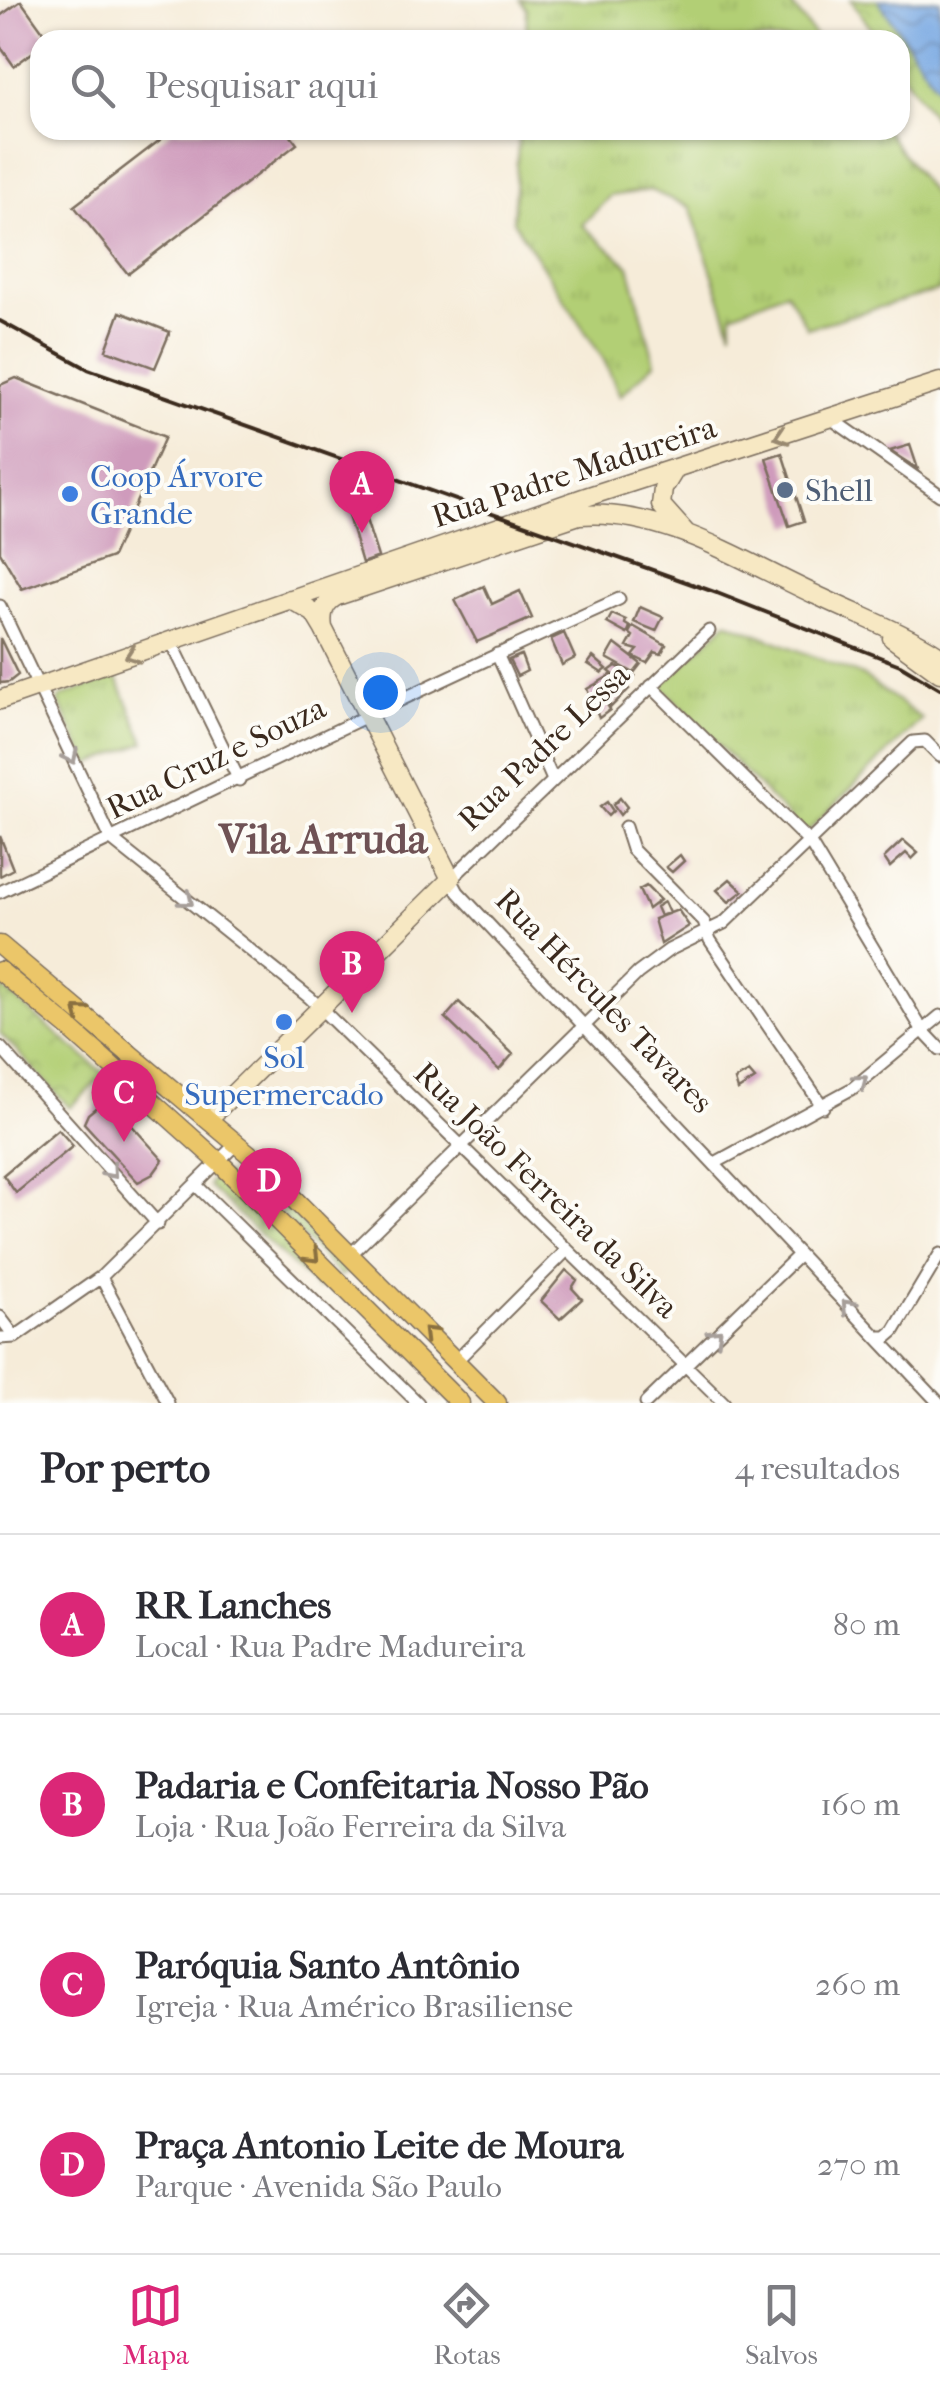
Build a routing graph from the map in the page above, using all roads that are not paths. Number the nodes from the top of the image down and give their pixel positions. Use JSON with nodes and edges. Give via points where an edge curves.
{"nodes":[{"id":1,"x":940,"y":382,"type":"edge"},
{"id":2,"x":832,"y":420,"type":"junction"},
{"id":3,"x":674,"y":471,"type":"junction"},
{"id":4,"x":940,"y":495,"type":"edge"},
{"id":5,"x":690,"y":536,"type":"junction"},
{"id":6,"x":290,"y":599,"type":"junction"},
{"id":7,"x":619,"y":599,"type":"dead end"},
{"id":8,"x":0,"y":606,"type":"edge"},
{"id":9,"x":868,"y":620,"type":"junction"},
{"id":10,"x":324,"y":628,"type":"junction"},
{"id":11,"x":709,"y":631,"type":"dead end"},
{"id":12,"x":171,"y":641,"type":"junction"},
{"id":13,"x":497,"y":654,"type":"junction"},
{"id":14,"x":940,"y":656,"type":"edge"},
{"id":15,"x":940,"y":673,"type":"edge"},
{"id":16,"x":651,"y":686,"type":"junction"},
{"id":17,"x":38,"y":687,"type":"junction"},
{"id":18,"x":0,"y":700,"type":"edge"},
{"id":19,"x":368,"y":714,"type":"junction"},
{"id":20,"x":940,"y":756,"type":"edge"},
{"id":21,"x":239,"y":780,"type":"junction"},
{"id":22,"x":553,"y":780,"type":"junction"},
{"id":23,"x":625,"y":826,"type":"dead end"},
{"id":24,"x":110,"y":839,"type":"junction"},
{"id":25,"x":810,"y":843,"type":"junction"},
{"id":26,"x":451,"y":879,"type":"junction"},
{"id":27,"x":0,"y":892,"type":"edge"},
{"id":28,"x":708,"y":931,"type":"junction"},
{"id":29,"x":0,"y":945,"type":"edge"},
{"id":30,"x":0,"y":971,"type":"edge"},
{"id":31,"x":321,"y":1008,"type":"junction"},
{"id":32,"x":940,"y":1016,"type":"edge"},
{"id":33,"x":584,"y":1023,"type":"junction"},
{"id":34,"x":924,"y":1031,"type":"junction"},
{"id":35,"x":0,"y":1046,"type":"edge"},
{"id":36,"x":940,"y":1049,"type":"edge"},
{"id":37,"x":95,"y":1050,"type":"junction"},
{"id":38,"x":823,"y":1107,"type":"junction"},
{"id":39,"x":209,"y":1118,"type":"junction"},
{"id":40,"x":236,"y":1144,"type":"junction"},
{"id":41,"x":460,"y":1144,"type":"junction"},
{"id":42,"x":220,"y":1162,"type":"junction"},
{"id":43,"x":716,"y":1162,"type":"junction"},
{"id":44,"x":197,"y":1186,"type":"junction"},
{"id":45,"x":158,"y":1224,"type":"junction"},
{"id":46,"x":567,"y":1250,"type":"junction"},
{"id":47,"x":350,"y":1254,"type":"junction"},
{"id":48,"x":940,"y":1254,"type":"edge"},
{"id":49,"x":799,"y":1255,"type":"junction"},
{"id":50,"x":102,"y":1277,"type":"junction"},
{"id":51,"x":0,"y":1316,"type":"edge"},
{"id":52,"x":14,"y":1337,"type":"junction"},
{"id":53,"x":878,"y":1337,"type":"junction"},
{"id":54,"x":0,"y":1338,"type":"edge"},
{"id":55,"x":457,"y":1360,"type":"junction"},
{"id":56,"x":685,"y":1365,"type":"junction"},
{"id":57,"x":168,"y":1403,"type":"edge"},
{"id":58,"x":418,"y":1403,"type":"edge"},
{"id":59,"x":460,"y":1403,"type":"edge"},
{"id":60,"x":496,"y":1403,"type":"edge"},
{"id":61,"x":646,"y":1403,"type":"edge"},
{"id":62,"x":724,"y":1403,"type":"edge"},
{"id":63,"x":939,"y":1403,"type":"edge"}],
"edges":[{"from":1,"to":2,"type":"main road","name":"Rua Padre Madureira"},
{"from":2,"to":3,"type":"main road","name":"Rua Padre Madureira","one_way":true},
{"from":2,"to":4,"type":"street"},
{"from":3,"to":5,"type":"main road","via":[[662,505]]},
{"from":3,"to":6,"type":"main road","name":"Rua Padre Madureira"},
{"from":5,"to":9,"type":"main road"},
{"from":5,"to":10,"type":"main road","name":"Rua Padre Madureira","via":[[608,512],[578,515],[336,596],[321,614]]},
{"from":6,"to":10,"type":"main road","name":"Rua Hércules Tavares"},
{"from":6,"to":12,"type":"main road","name":"Rua Padre Madureira"},
{"from":7,"to":13,"type":"street","name":"Rua Cruz e Souza"},
{"from":8,"to":17,"type":"street","name":"Rua João Ferreira da Silva"},
{"from":9,"to":14,"type":"main road"},
{"from":9,"to":15,"type":"main road"},
{"from":10,"to":19,"type":"main road","name":"Rua Hércules Tavares"},
{"from":11,"to":16,"type":"street","name":"Rua Padre Lessa"},
{"from":12,"to":17,"type":"main road","name":"Rua Padre Madureira","one_way":true},
{"from":12,"to":21,"type":"street"},
{"from":13,"to":19,"type":"street","name":"Rua Cruz e Souza"},
{"from":13,"to":22,"type":"street"},
{"from":16,"to":22,"type":"street","name":"Rua Padre Lessa"},
{"from":16,"to":25,"type":"street"},
{"from":17,"to":18,"type":"main road","name":"Rua Padre Madureira"},
{"from":17,"to":24,"type":"street","name":"Rua João Ferreira da Silva","one_way":true},
{"from":19,"to":21,"type":"street","name":"Rua Cruz e Souza"},
{"from":19,"to":26,"type":"main road","name":"Rua Hércules Tavares"},
{"from":20,"to":25,"type":"street","via":[[919,740]]},
{"from":21,"to":24,"type":"street","name":"Rua Cruz e Souza"},
{"from":22,"to":26,"type":"street","name":"Rua Padre Lessa"},
{"from":23,"to":28,"type":"street","via":[[632,848]]},
{"from":24,"to":27,"type":"street","name":"Rua Cruz e Souza"},
{"from":24,"to":31,"type":"street","name":"Rua João Ferreira da Silva","one_way":true},
{"from":25,"to":28,"type":"street"},
{"from":25,"to":34,"type":"street"},
{"from":26,"to":31,"type":"main road","name":"Rua Padre Lessa"},
{"from":26,"to":33,"type":"street","name":"Rua Hércules Tavares"},
{"from":28,"to":33,"type":"street","via":[[669,950]]},
{"from":28,"to":38,"type":"street"},
{"from":39,"to":29,"type":"main road","one_way":true},
{"from":30,"to":37,"type":"main road"},
{"from":31,"to":39,"type":"main road","name":"Rua Padre Lessa"},
{"from":31,"to":41,"type":"street","name":"Rua João Ferreira da Silva"},
{"from":32,"to":34,"type":"street"},
{"from":33,"to":41,"type":"street"},
{"from":33,"to":43,"type":"street","name":"Rua Hércules Tavares"},
{"from":34,"to":36,"type":"street"},
{"from":38,"to":34,"type":"street","one_way":true},
{"from":35,"to":45,"type":"street","one_way":true},
{"from":37,"to":39,"type":"main road","via":[[195,1120]]},
{"from":37,"to":42,"type":"main road"},
{"from":38,"to":43,"type":"street"},
{"from":39,"to":40,"type":"main road"},
{"from":40,"to":42,"type":"street"},
{"from":40,"to":47,"type":"main road"},
{"from":41,"to":46,"type":"street","name":"Rua João Ferreira da Silva"},
{"from":41,"to":47,"type":"street"},
{"from":42,"to":44,"type":"street"},
{"from":42,"to":59,"type":"main road","one_way":true},
{"from":43,"to":49,"type":"street","name":"Rua Hércules Tavares"},
{"from":44,"to":45,"type":"street"},
{"from":44,"to":58,"type":"street"},
{"from":45,"to":50,"type":"street"},
{"from":46,"to":55,"type":"street"},
{"from":46,"to":56,"type":"street","name":"Rua João Ferreira da Silva"},
{"from":55,"to":47,"type":"main road","one_way":true},
{"from":48,"to":53,"type":"street","via":[[894,1331]]},
{"from":53,"to":49,"type":"street","name":"Rua Hércules Tavares","one_way":true},
{"from":56,"to":49,"type":"street","one_way":true},
{"from":50,"to":52,"type":"street"},
{"from":50,"to":57,"type":"street"},
{"from":51,"to":52,"type":"street"},
{"from":52,"to":54,"type":"street"},
{"from":53,"to":63,"type":"street","name":"Rua Hércules Tavares"},
{"from":55,"to":60,"type":"main road"},
{"from":56,"to":61,"type":"street"},
{"from":56,"to":62,"type":"street","name":"Rua João Ferreira da Silva"}]}
